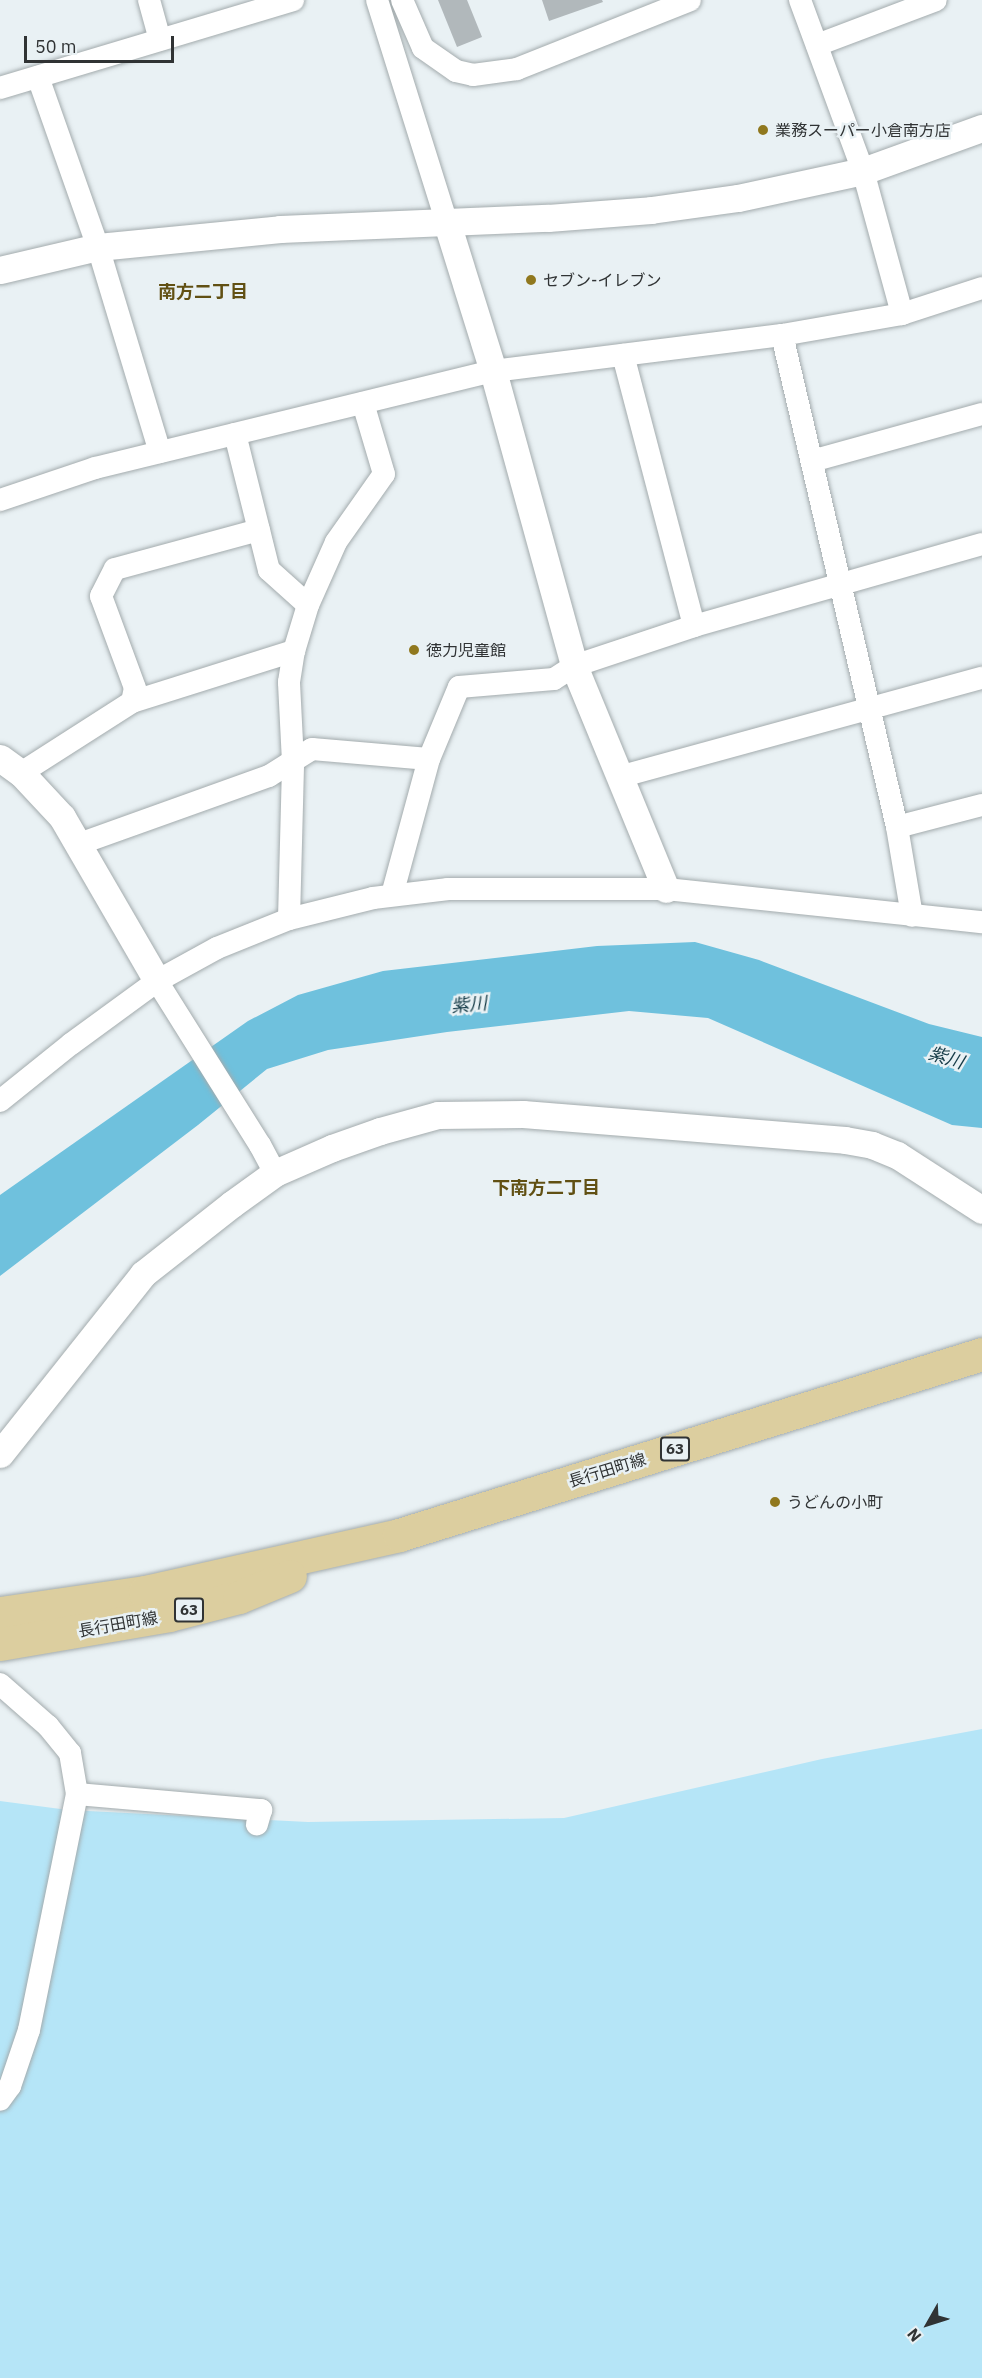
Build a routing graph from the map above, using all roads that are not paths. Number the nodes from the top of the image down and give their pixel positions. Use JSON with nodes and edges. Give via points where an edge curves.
{"nodes":[{"id":1,"x":148,"y":0,"type":"edge"},
{"id":2,"x":293,"y":0,"type":"edge"},
{"id":3,"x":377,"y":0,"type":"edge"},
{"id":4,"x":402,"y":0,"type":"edge"},
{"id":5,"x":690,"y":0,"type":"edge"},
{"id":6,"x":800,"y":0,"type":"edge"},
{"id":7,"x":936,"y":0,"type":"edge"},
{"id":8,"x":160,"y":40,"type":"junction"},
{"id":9,"x":817,"y":45,"type":"junction"},
{"id":10,"x":38,"y":77,"type":"junction"},
{"id":11,"x":0,"y":88,"type":"edge"},
{"id":12,"x":982,"y":128,"type":"edge"},
{"id":13,"x":863,"y":171,"type":"junction"},
{"id":14,"x":447,"y":223,"type":"junction"},
{"id":15,"x":98,"y":247,"type":"junction"},
{"id":16,"x":0,"y":270,"type":"edge"},
{"id":17,"x":982,"y":288,"type":"edge"},
{"id":18,"x":902,"y":314,"type":"junction"},
{"id":19,"x":782,"y":334,"type":"junction"},
{"id":20,"x":623,"y":355,"type":"junction"},
{"id":21,"x":493,"y":371,"type":"junction"},
{"id":22,"x":363,"y":403,"type":"junction"},
{"id":23,"x":982,"y":414,"type":"edge"},
{"id":24,"x":235,"y":434,"type":"junction"},
{"id":25,"x":160,"y":452,"type":"junction"},
{"id":26,"x":812,"y":461,"type":"junction"},
{"id":27,"x":0,"y":500,"type":"edge"},
{"id":28,"x":259,"y":530,"type":"junction"},
{"id":29,"x":982,"y":544,"type":"edge"},
{"id":30,"x":841,"y":584,"type":"junction"},
{"id":31,"x":309,"y":605,"type":"junction"},
{"id":32,"x":694,"y":626,"type":"junction"},
{"id":33,"x":294,"y":651,"type":"junction"},
{"id":34,"x":574,"y":666,"type":"junction"},
{"id":35,"x":982,"y":678,"type":"edge"},
{"id":36,"x":132,"y":702,"type":"junction"},
{"id":37,"x":870,"y":707,"type":"junction"},
{"id":38,"x":429,"y":759,"type":"junction"},
{"id":39,"x":293,"y":762,"type":"junction"},
{"id":40,"x":10,"y":766,"type":"edge"},
{"id":41,"x":619,"y":777,"type":"junction"},
{"id":42,"x":982,"y":805,"type":"edge"},
{"id":43,"x":897,"y":827,"type":"junction"},
{"id":44,"x":79,"y":844,"type":"junction"},
{"id":45,"x":666,"y":888,"type":"junction"},
{"id":46,"x":392,"y":895,"type":"junction"},
{"id":47,"x":912,"y":916,"type":"junction"},
{"id":48,"x":289,"y":920,"type":"junction"},
{"id":49,"x":982,"y":922,"type":"edge"},
{"id":50,"x":157,"y":981,"type":"junction"},
{"id":51,"x":0,"y":1101,"type":"edge"},
{"id":52,"x":275,"y":1173,"type":"junction"},
{"id":53,"x":982,"y":1210,"type":"edge"},
{"id":54,"x":982,"y":1354,"type":"edge"},
{"id":55,"x":0,"y":1454,"type":"edge"},
{"id":56,"x":369,"y":1542,"type":"junction"},
{"id":57,"x":0,"y":1613,"type":"edge"},
{"id":58,"x":0,"y":1644,"type":"edge"},
{"id":59,"x":0,"y":1684,"type":"edge"},
{"id":60,"x":77,"y":1794,"type":"junction"},
{"id":61,"x":257,"y":1824,"type":"dead end"},
{"id":62,"x":0,"y":2100,"type":"edge"}],
"edges":[{"from":1,"to":8,"type":"street"},
{"from":2,"to":8,"type":"street"},
{"from":3,"to":14,"type":"street"},
{"from":4,"to":5,"type":"street","via":[[423,48],[456,71],[472,75],[517,69]]},
{"from":6,"to":9,"type":"street"},
{"from":7,"to":9,"type":"street"},
{"from":8,"to":10,"type":"street"},
{"from":9,"to":13,"type":"street"},
{"from":10,"to":11,"type":"street"},
{"from":10,"to":15,"type":"street"},
{"from":12,"to":13,"type":"street"},
{"from":13,"to":14,"type":"street","via":[[738,198],[651,210]]},
{"from":13,"to":18,"type":"street"},
{"from":14,"to":15,"type":"street","via":[[280,229]]},
{"from":14,"to":21,"type":"street"},
{"from":15,"to":16,"type":"street"},
{"from":15,"to":25,"type":"street"},
{"from":17,"to":18,"type":"street"},
{"from":18,"to":19,"type":"street"},
{"from":19,"to":20,"type":"street"},
{"from":19,"to":26,"type":"street"},
{"from":20,"to":21,"type":"street"},
{"from":20,"to":32,"type":"street"},
{"from":21,"to":22,"type":"street"},
{"from":21,"to":34,"type":"street"},
{"from":22,"to":24,"type":"street"},
{"from":22,"to":31,"type":"street","via":[[384,474],[336,542]]},
{"from":23,"to":26,"type":"street"},
{"from":24,"to":25,"type":"street"},
{"from":24,"to":28,"type":"street"},
{"from":25,"to":27,"type":"street","via":[[95,468]]},
{"from":26,"to":30,"type":"street"},
{"from":28,"to":31,"type":"street","via":[[269,570]]},
{"from":28,"to":36,"type":"street","via":[[115,569],[101,596],[135,688]]},
{"from":29,"to":30,"type":"street"},
{"from":30,"to":32,"type":"street"},
{"from":30,"to":37,"type":"street"},
{"from":31,"to":33,"type":"street"},
{"from":32,"to":34,"type":"street"},
{"from":33,"to":36,"type":"street"},
{"from":33,"to":39,"type":"street","via":[[289,682]]},
{"from":34,"to":38,"type":"street","via":[[554,679],[459,687]]},
{"from":34,"to":41,"type":"street"},
{"from":35,"to":37,"type":"street"},
{"from":36,"to":40,"type":"street"},
{"from":37,"to":41,"type":"street"},
{"from":37,"to":43,"type":"street"},
{"from":38,"to":39,"type":"street","via":[[312,749]]},
{"from":38,"to":46,"type":"street"},
{"from":39,"to":44,"type":"street","via":[[269,776]]},
{"from":39,"to":48,"type":"street"},
{"from":40,"to":44,"type":"street","via":[[62,817]]},
{"from":41,"to":45,"type":"street"},
{"from":42,"to":43,"type":"street"},
{"from":43,"to":47,"type":"street"},
{"from":44,"to":50,"type":"street"},
{"from":45,"to":46,"type":"street","via":[[448,889]]},
{"from":45,"to":47,"type":"street"},
{"from":46,"to":48,"type":"street"},
{"from":47,"to":49,"type":"street"},
{"from":48,"to":50,"type":"street","via":[[217,948]]},
{"from":50,"to":51,"type":"street"},
{"from":50,"to":52,"type":"street"},
{"from":52,"to":53,"type":"street","via":[[380,1131],[438,1115],[523,1114],[872,1145],[897,1155]]},
{"from":52,"to":55,"type":"street","via":[[143,1274]]},
{"from":54,"to":56,"type":"main road","name":"長行田町線","number":"63"},
{"from":56,"to":57,"type":"main road","name":"長行田町線","number":"63","via":[[145,1592]]},
{"from":56,"to":58,"type":"main road","name":"長行田町線","number":"63","via":[[239,1597],[169,1615]]},
{"from":59,"to":60,"type":"street","via":[[48,1726],[70,1753]]},
{"from":60,"to":61,"type":"street","via":[[261,1810]]},
{"from":60,"to":62,"type":"street","via":[[29,2030],[10,2086]]}]}
